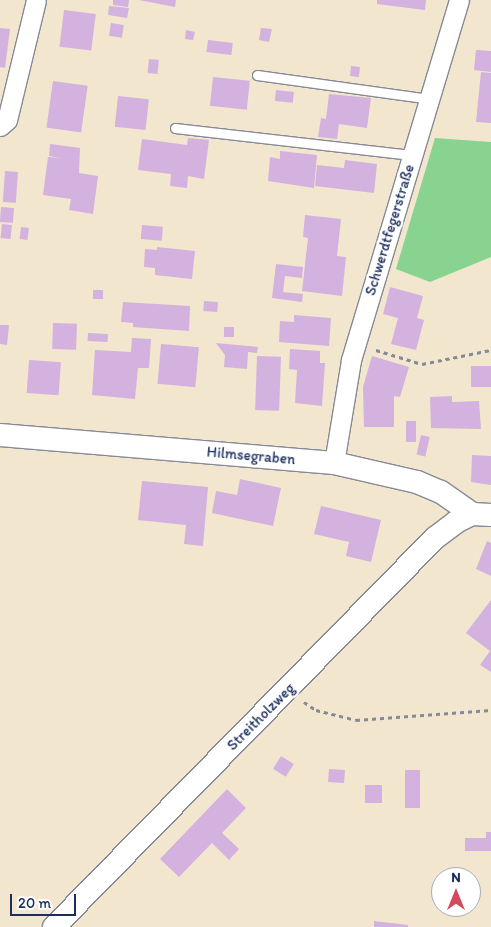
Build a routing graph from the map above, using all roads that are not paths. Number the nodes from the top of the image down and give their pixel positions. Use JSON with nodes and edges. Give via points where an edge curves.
{"nodes":[{"id":1,"x":36,"y":0,"type":"edge"},
{"id":2,"x":459,"y":0,"type":"edge"},
{"id":3,"x":257,"y":75,"type":"dead end"},
{"id":4,"x":429,"y":99,"type":"junction"},
{"id":5,"x":0,"y":126,"type":"edge"},
{"id":6,"x":175,"y":128,"type":"dead end"},
{"id":7,"x":413,"y":155,"type":"junction"},
{"id":8,"x":0,"y":435,"type":"edge"},
{"id":9,"x":334,"y":464,"type":"junction"},
{"id":10,"x":482,"y":514,"type":"edge"},
{"id":11,"x":54,"y":927,"type":"edge"}],
"edges":[{"from":1,"to":5,"type":"street","via":[[7,120]]},
{"from":2,"to":4,"type":"street","name":"Schwerdtfegerstraße"},
{"from":3,"to":4,"type":"lane"},
{"from":4,"to":7,"type":"street","name":"Schwerdtfegerstraße"},
{"from":6,"to":7,"type":"lane"},
{"from":7,"to":9,"type":"street","name":"Schwerdtfegerstraße","via":[[356,344]]},
{"from":8,"to":9,"type":"street","name":"Hilmsegraben"},
{"from":9,"to":10,"type":"street","name":"Hilmsegraben","via":[[417,482]]},
{"from":10,"to":11,"type":"street","name":"Streitholzweg","via":[[435,538]]}]}
